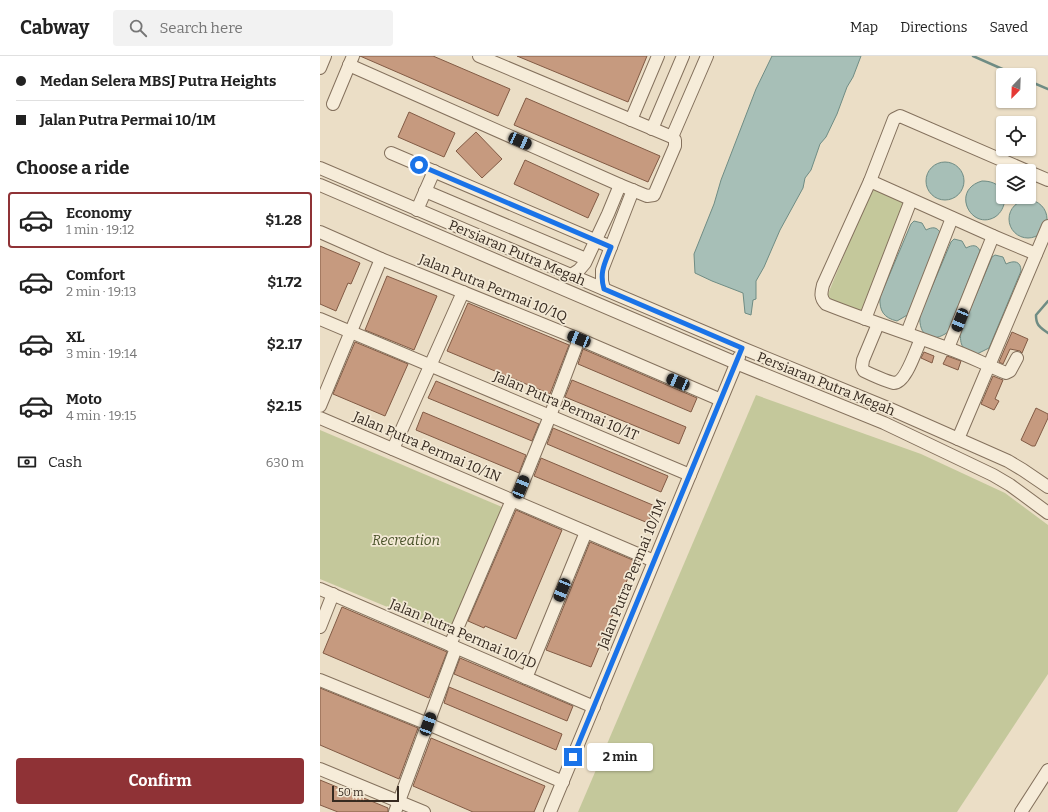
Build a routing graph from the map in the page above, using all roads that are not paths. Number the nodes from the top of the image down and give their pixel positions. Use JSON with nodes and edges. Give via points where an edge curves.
{"nodes":[{"id":1,"x":325,"y":56,"type":"edge"},
{"id":2,"x":479,"y":56,"type":"edge"},
{"id":3,"x":658,"y":56,"type":"edge"},
{"id":4,"x":683,"y":56,"type":"edge"},
{"id":5,"x":707,"y":56,"type":"edge"},
{"id":6,"x":351,"y":61,"type":"edge"},
{"id":7,"x":320,"y":68,"type":"edge"},
{"id":8,"x":333,"y":104,"type":"dead end"},
{"id":9,"x":631,"y":120,"type":"junction"},
{"id":10,"x":652,"y":129,"type":"junction"},
{"id":11,"x":672,"y":137,"type":"junction"},
{"id":12,"x":391,"y":153,"type":"dead end"},
{"id":13,"x":1010,"y":164,"type":"edge"},
{"id":14,"x":320,"y":168,"type":"edge"},
{"id":15,"x":434,"y":171,"type":"junction"},
{"id":16,"x":1036,"y":175,"type":"edge"},
{"id":17,"x":1048,"y":180,"type":"edge"},
{"id":18,"x":870,"y":181,"type":"junction"},
{"id":19,"x":620,"y":184,"type":"junction"},
{"id":20,"x":320,"y":185,"type":"edge"},
{"id":21,"x":633,"y":190,"type":"junction"},
{"id":22,"x":425,"y":191,"type":"junction"},
{"id":23,"x":910,"y":200,"type":"junction"},
{"id":24,"x":417,"y":210,"type":"junction"},
{"id":25,"x":952,"y":218,"type":"junction"},
{"id":26,"x":1048,"y":226,"type":"edge"},
{"id":27,"x":576,"y":231,"type":"junction"},
{"id":28,"x":320,"y":232,"type":"edge"},
{"id":29,"x":993,"y":236,"type":"junction"},
{"id":30,"x":595,"y":240,"type":"junction"},
{"id":31,"x":611,"y":247,"type":"junction"},
{"id":32,"x":568,"y":251,"type":"junction"},
{"id":33,"x":1036,"y":254,"type":"junction"},
{"id":34,"x":381,"y":259,"type":"junction"},
{"id":35,"x":585,"y":261,"type":"junction"},
{"id":36,"x":571,"y":275,"type":"junction"},
{"id":37,"x":604,"y":289,"type":"junction"},
{"id":38,"x":463,"y":292,"type":"junction"},
{"id":39,"x":320,"y":319,"type":"edge"},
{"id":40,"x":865,"y":319,"type":"junction"},
{"id":41,"x":878,"y":324,"type":"junction"},
{"id":42,"x":351,"y":332,"type":"junction"},
{"id":43,"x":907,"y":333,"type":"junction"},
{"id":44,"x":579,"y":339,"type":"junction"},
{"id":45,"x":921,"y":339,"type":"junction"},
{"id":46,"x":742,"y":348,"type":"junction"},
{"id":47,"x":948,"y":348,"type":"junction"},
{"id":48,"x":1017,"y":358,"type":"dead end"},
{"id":49,"x":736,"y":363,"type":"junction"},
{"id":50,"x":430,"y":365,"type":"junction"},
{"id":51,"x":988,"y":366,"type":"junction"},
{"id":52,"x":721,"y":400,"type":"junction"},
{"id":53,"x":320,"y":406,"type":"edge"},
{"id":54,"x":550,"y":416,"type":"junction"},
{"id":55,"x":320,"y":418,"type":"edge"},
{"id":56,"x":958,"y":439,"type":"junction"},
{"id":57,"x":393,"y":449,"type":"junction"},
{"id":58,"x":690,"y":475,"type":"junction"},
{"id":59,"x":1048,"y":487,"type":"edge"},
{"id":60,"x":514,"y":501,"type":"junction"},
{"id":61,"x":1048,"y":513,"type":"edge"},
{"id":62,"x":586,"y":532,"type":"junction"},
{"id":63,"x":654,"y":561,"type":"junction"},
{"id":64,"x":320,"y":589,"type":"edge"},
{"id":65,"x":333,"y":594,"type":"junction"},
{"id":66,"x":320,"y":626,"type":"edge"},
{"id":67,"x":453,"y":647,"type":"junction"},
{"id":68,"x":526,"y":678,"type":"junction"},
{"id":69,"x":320,"y":680,"type":"edge"},
{"id":70,"x":594,"y":707,"type":"junction"},
{"id":71,"x":428,"y":724,"type":"junction"},
{"id":72,"x":320,"y":770,"type":"edge"},
{"id":73,"x":1048,"y":770,"type":"edge"},
{"id":74,"x":562,"y":782,"type":"junction"},
{"id":75,"x":398,"y":807,"type":"edge"},
{"id":76,"x":1024,"y":811,"type":"edge"},
{"id":77,"x":424,"y":812,"type":"edge"},
{"id":78,"x":550,"y":812,"type":"edge"}],
"edges":[{"from":1,"to":7,"type":"street"},
{"from":2,"to":9,"type":"street"},
{"from":3,"to":9,"type":"street"},
{"from":4,"to":10,"type":"street"},
{"from":5,"to":11,"type":"street"},
{"from":6,"to":8,"type":"street"},
{"from":6,"to":19,"type":"street"},
{"from":9,"to":10,"type":"street"},
{"from":10,"to":11,"type":"street"},
{"from":11,"to":21,"type":"street","via":[[675,146],[654,195],[648,196]]},
{"from":12,"to":15,"type":"street"},
{"from":13,"to":18,"type":"street","via":[[900,116],[894,119]]},
{"from":14,"to":24,"type":"street","name":"Persiaran Putra Megah"},
{"from":15,"to":22,"type":"street"},
{"from":15,"to":27,"type":"street"},
{"from":16,"to":17,"type":"street"},
{"from":18,"to":23,"type":"street"},
{"from":18,"to":40,"type":"street","via":[[821,294],[822,301],[826,304]]},
{"from":19,"to":21,"type":"street"},
{"from":19,"to":30,"type":"street"},
{"from":20,"to":49,"type":"street","name":"Persiaran Putra Megah"},
{"from":21,"to":31,"type":"street"},
{"from":22,"to":24,"type":"street"},
{"from":22,"to":32,"type":"street"},
{"from":23,"to":25,"type":"street"},
{"from":23,"to":40,"type":"street"},
{"from":24,"to":36,"type":"street","name":"Persiaran Putra Megah"},
{"from":25,"to":29,"type":"street"},
{"from":25,"to":43,"type":"street"},
{"from":26,"to":33,"type":"street"},
{"from":27,"to":30,"type":"street"},
{"from":27,"to":32,"type":"street"},
{"from":28,"to":34,"type":"street","name":"Jalan Putra Permai 10/1Q"},
{"from":29,"to":33,"type":"street"},
{"from":29,"to":47,"type":"street"},
{"from":30,"to":31,"type":"street"},
{"from":30,"to":35,"type":"street"},
{"from":31,"to":37,"type":"street","via":[[602,270]]},
{"from":32,"to":35,"type":"street"},
{"from":33,"to":51,"type":"street"},
{"from":34,"to":38,"type":"street","name":"Jalan Putra Permai 10/1Q"},
{"from":34,"to":42,"type":"street"},
{"from":35,"to":36,"type":"street","via":[[579,270]]},
{"from":36,"to":37,"type":"street","name":"Persiaran Putra Megah"},
{"from":37,"to":46,"type":"street","name":"Persiaran Putra Megah"},
{"from":38,"to":44,"type":"street","name":"Jalan Putra Permai 10/1Q"},
{"from":38,"to":50,"type":"street"},
{"from":39,"to":42,"type":"street","name":"Jalan Putra Permai 10/1T"},
{"from":40,"to":41,"type":"street"},
{"from":41,"to":43,"type":"street"},
{"from":41,"to":45,"type":"street","via":[[862,367],[864,371],[894,383],[905,376]]},
{"from":42,"to":50,"type":"street","name":"Jalan Putra Permai 10/1T"},
{"from":42,"to":53,"type":"street"},
{"from":43,"to":45,"type":"street"},
{"from":44,"to":52,"type":"street","name":"Jalan Putra Permai 10/1Q"},
{"from":44,"to":54,"type":"street"},
{"from":45,"to":47,"type":"street"},
{"from":46,"to":49,"type":"street","name":"Jalan Putra Permai 10/1M"},
{"from":46,"to":56,"type":"street","name":"Persiaran Putra Megah"},
{"from":47,"to":51,"type":"street","via":[[982,361]]},
{"from":48,"to":51,"type":"street","via":[[1010,371],[1006,373]]},
{"from":49,"to":52,"type":"street","name":"Jalan Putra Permai 10/1M"},
{"from":49,"to":61,"type":"street","name":"Persiaran Putra Megah","via":[[884,423],[983,469]]},
{"from":50,"to":54,"type":"street","name":"Jalan Putra Permai 10/1T"},
{"from":50,"to":57,"type":"street"},
{"from":51,"to":56,"type":"street"},
{"from":52,"to":58,"type":"street","name":"Jalan Putra Permai 10/1M"},
{"from":54,"to":58,"type":"street","name":"Jalan Putra Permai 10/1T"},
{"from":54,"to":60,"type":"street"},
{"from":55,"to":57,"type":"street","name":"Jalan Putra Permai 10/1N"},
{"from":56,"to":59,"type":"street","name":"Persiaran Putra Megah","via":[[1023,470]]},
{"from":57,"to":60,"type":"street","name":"Jalan Putra Permai 10/1N"},
{"from":58,"to":63,"type":"street","name":"Jalan Putra Permai 10/1M"},
{"from":60,"to":62,"type":"street","name":"Jalan Putra Permai 10/1N"},
{"from":60,"to":67,"type":"street"},
{"from":62,"to":63,"type":"street","name":"Jalan Putra Permai 10/1N"},
{"from":62,"to":68,"type":"street"},
{"from":63,"to":70,"type":"street","name":"Jalan Putra Permai 10/1M"},
{"from":64,"to":65,"type":"street","name":"Jalan Putra Permai 10/1D"},
{"from":65,"to":66,"type":"street"},
{"from":65,"to":67,"type":"street","name":"Jalan Putra Permai 10/1D"},
{"from":67,"to":68,"type":"street","name":"Jalan Putra Permai 10/1D"},
{"from":67,"to":71,"type":"street"},
{"from":68,"to":70,"type":"street","name":"Jalan Putra Permai 10/1D"},
{"from":69,"to":71,"type":"street"},
{"from":70,"to":74,"type":"street","name":"Jalan Putra Permai 10/1M"},
{"from":71,"to":74,"type":"street"},
{"from":71,"to":75,"type":"street"},
{"from":72,"to":75,"type":"street"},
{"from":73,"to":76,"type":"street"},
{"from":74,"to":78,"type":"street","name":"Jalan Putra Permai 10/1M"},
{"from":75,"to":77,"type":"street"}]}
